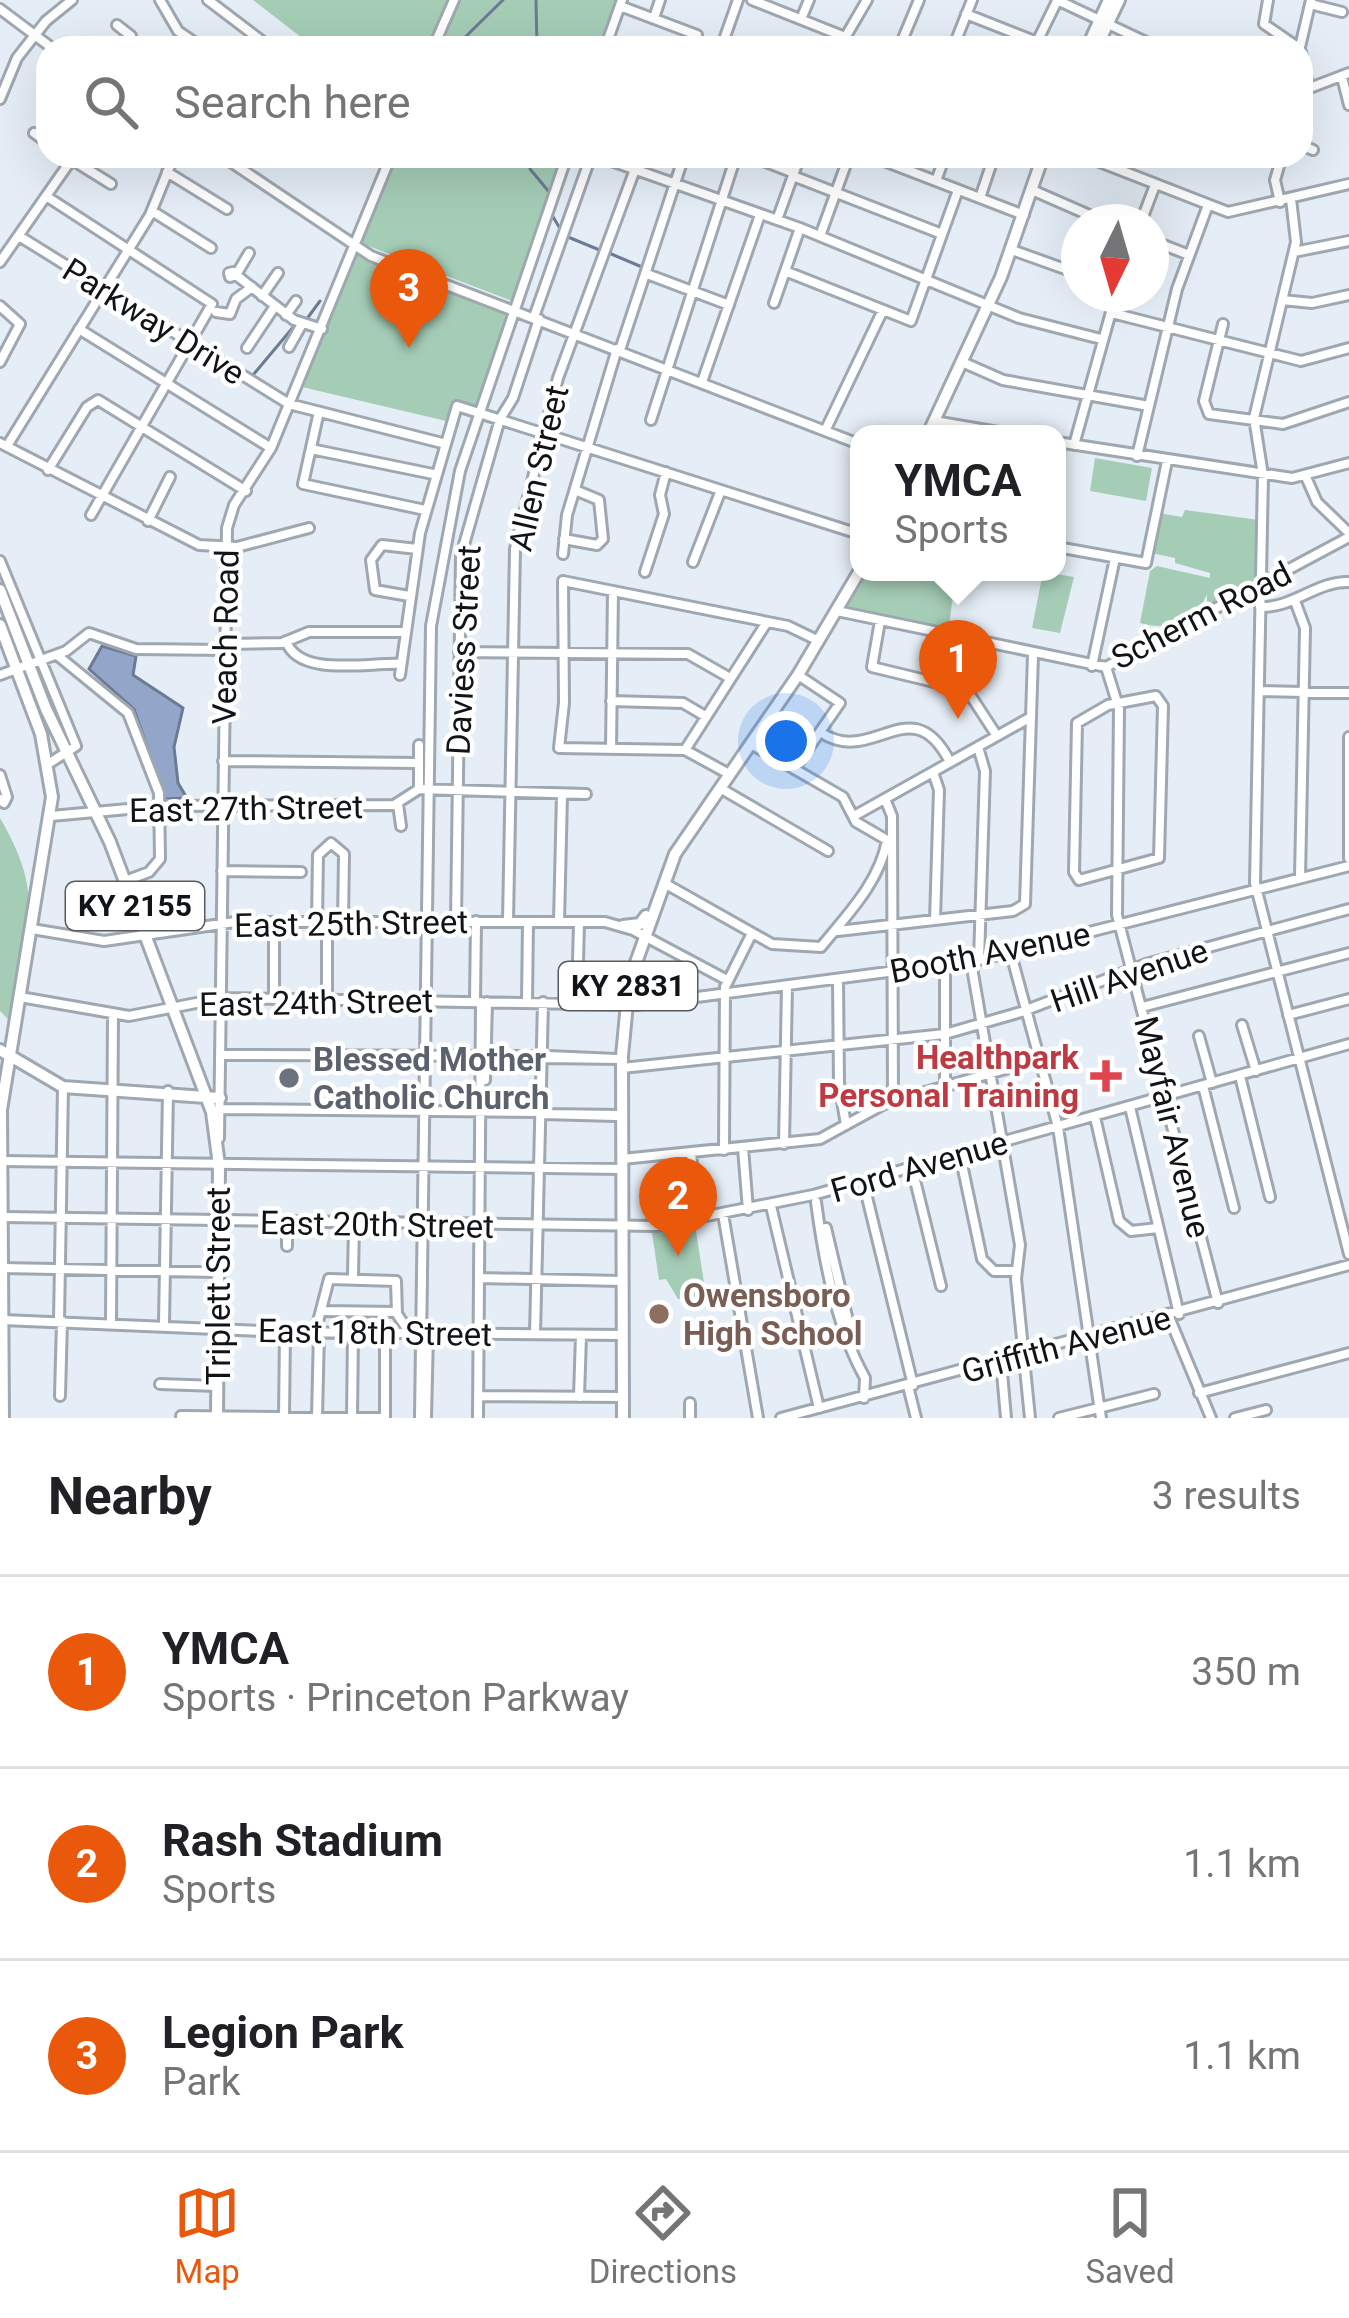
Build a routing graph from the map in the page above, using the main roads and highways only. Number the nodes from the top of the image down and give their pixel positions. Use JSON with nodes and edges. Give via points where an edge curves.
{"nodes":[{"id":1,"x":1111,"y":0,"type":"edge"},
{"id":2,"x":1094,"y":36,"type":"edge"},
{"id":3,"x":1039,"y":168,"type":"edge"},
{"id":4,"x":932,"y":425,"type":"edge"},
{"id":5,"x":854,"y":581,"type":"edge"},
{"id":6,"x":0,"y":590,"type":"edge"},
{"id":7,"x":0,"y":625,"type":"edge"},
{"id":8,"x":28,"y":664,"type":"junction"},
{"id":9,"x":657,"y":899,"type":"junction"},
{"id":10,"x":623,"y":926,"type":"road end"},
{"id":11,"x":4,"y":1054,"type":"edge"},
{"id":12,"x":206,"y":1094,"type":"junction"},
{"id":13,"x":220,"y":1100,"type":"road end"},
{"id":14,"x":0,"y":1110,"type":"edge"},
{"id":15,"x":0,"y":1161,"type":"edge"},
{"id":16,"x":1,"y":1217,"type":"edge"},
{"id":17,"x":0,"y":1237,"type":"edge"},
{"id":18,"x":1,"y":1268,"type":"edge"},
{"id":19,"x":1,"y":1320,"type":"edge"},
{"id":20,"x":2,"y":1411,"type":"edge"},
{"id":21,"x":217,"y":1417,"type":"edge"},
{"id":22,"x":623,"y":1418,"type":"edge"}],
"edges":[{"from":1,"to":2,"type":"main road"},
{"from":3,"to":4,"type":"main road","via":[[1012,250]]},
{"from":5,"to":9,"type":"main road","number":"KY 2831"},
{"from":6,"to":8,"type":"main road","number":"KY 2155"},
{"from":7,"to":8,"type":"main road","number":"KY 2155"},
{"from":8,"to":11,"type":"main road","number":"KY 2155","via":[[51,816]]},
{"from":8,"to":12,"type":"main road","number":"KY 2155","via":[[98,811]]},
{"from":9,"to":10,"type":"main road","via":[[643,922]]},
{"from":9,"to":22,"type":"main road","number":"KY 2831","via":[[624,1005],[620,1062]]},
{"from":11,"to":12,"type":"main road","via":[[63,1088]]},
{"from":11,"to":14,"type":"main road","number":"KY 2155"},
{"from":12,"to":13,"type":"main road"},
{"from":12,"to":21,"type":"main road","name":"Triplett Street","number":"KY 2155","via":[[218,1159]]},
{"from":14,"to":15,"type":"main road","number":"KY 2155"},
{"from":15,"to":16,"type":"main road","number":"KY 2155"},
{"from":16,"to":17,"type":"main road","number":"KY 2155"},
{"from":17,"to":18,"type":"main road","number":"KY 2155"},
{"from":18,"to":19,"type":"main road","number":"KY 2155"},
{"from":19,"to":20,"type":"main road","number":"KY 2155"}]}
